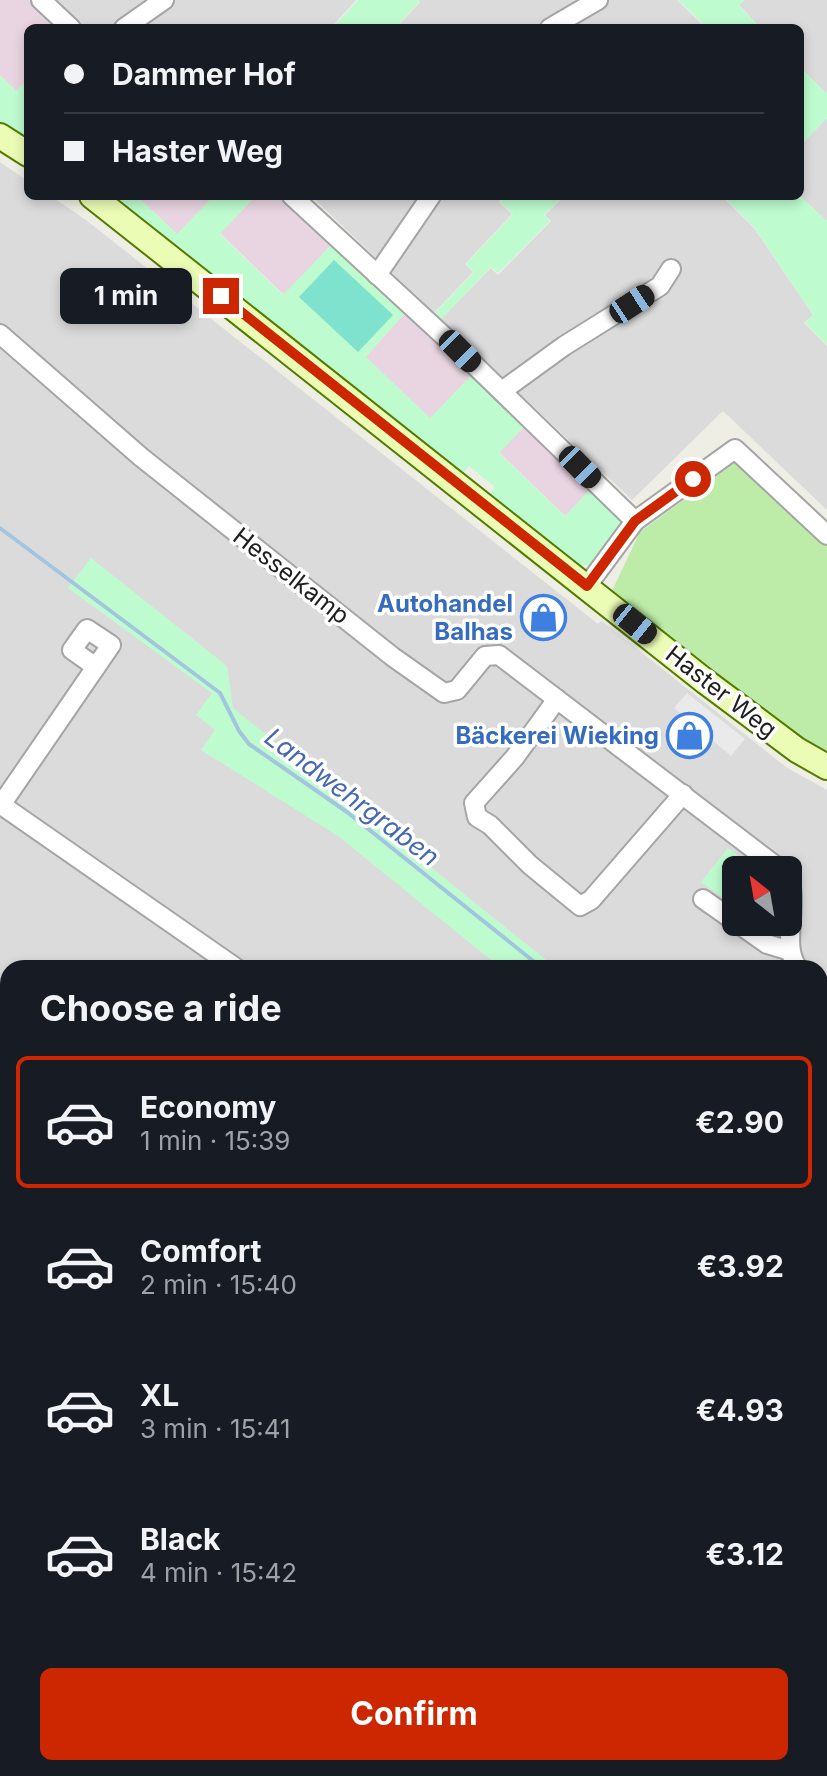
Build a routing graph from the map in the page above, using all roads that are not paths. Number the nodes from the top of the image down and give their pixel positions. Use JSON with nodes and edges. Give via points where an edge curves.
{"nodes":[{"id":1,"x":41,"y":0,"type":"edge"},
{"id":2,"x":164,"y":0,"type":"edge"},
{"id":3,"x":604,"y":0,"type":"edge"},
{"id":4,"x":67,"y":24,"type":"edge"},
{"id":5,"x":130,"y":24,"type":"edge"},
{"id":6,"x":558,"y":24,"type":"edge"},
{"id":7,"x":0,"y":136,"type":"edge"},
{"id":8,"x":24,"y":151,"type":"edge"},
{"id":9,"x":97,"y":200,"type":"edge"},
{"id":10,"x":296,"y":200,"type":"edge"},
{"id":11,"x":428,"y":200,"type":"edge"},
{"id":12,"x":671,"y":269,"type":"dead end"},
{"id":13,"x":377,"y":275,"type":"junction"},
{"id":14,"x":0,"y":334,"type":"edge"},
{"id":15,"x":502,"y":391,"type":"junction"},
{"id":16,"x":635,"y":521,"type":"junction"},
{"id":17,"x":827,"y":535,"type":"edge"},
{"id":18,"x":587,"y":586,"type":"junction"},
{"id":19,"x":96,"y":667,"type":"dead end"},
{"id":20,"x":557,"y":699,"type":"junction"},
{"id":21,"x":827,"y":767,"type":"edge"},
{"id":22,"x":683,"y":794,"type":"junction"},
{"id":23,"x":1,"y":805,"type":"edge"},
{"id":24,"x":763,"y":856,"type":"edge"},
{"id":25,"x":703,"y":899,"type":"dead end"},
{"id":26,"x":794,"y":936,"type":"edge"},
{"id":27,"x":794,"y":959,"type":"edge"},
{"id":28,"x":224,"y":960,"type":"edge"}],
"edges":[{"from":1,"to":4,"type":"street"},
{"from":2,"to":5,"type":"street"},
{"from":3,"to":6,"type":"street"},
{"from":7,"to":8,"type":"street"},
{"from":9,"to":18,"type":"street","name":"Haster Weg"},
{"from":10,"to":13,"type":"street"},
{"from":11,"to":13,"type":"street"},
{"from":12,"to":15,"type":"street","via":[[660,286]]},
{"from":13,"to":15,"type":"street"},
{"from":14,"to":20,"type":"street","name":"Hesselkamp","via":[[141,457],[444,693],[457,690],[485,656],[499,655]]},
{"from":15,"to":16,"type":"street"},
{"from":16,"to":17,"type":"street","via":[[735,449]]},
{"from":16,"to":18,"type":"street"},
{"from":18,"to":21,"type":"street","name":"Haster Weg","via":[[717,691]]},
{"from":19,"to":23,"type":"street"},
{"from":20,"to":22,"type":"street","name":"Hesselkamp"},
{"from":20,"to":22,"type":"street","via":[[474,803],[477,817],[580,906],[591,900]]},
{"from":22,"to":24,"type":"street","name":"Hesselkamp"},
{"from":23,"to":28,"type":"street"},
{"from":25,"to":27,"type":"street"},
{"from":26,"to":27,"type":"street"}]}
